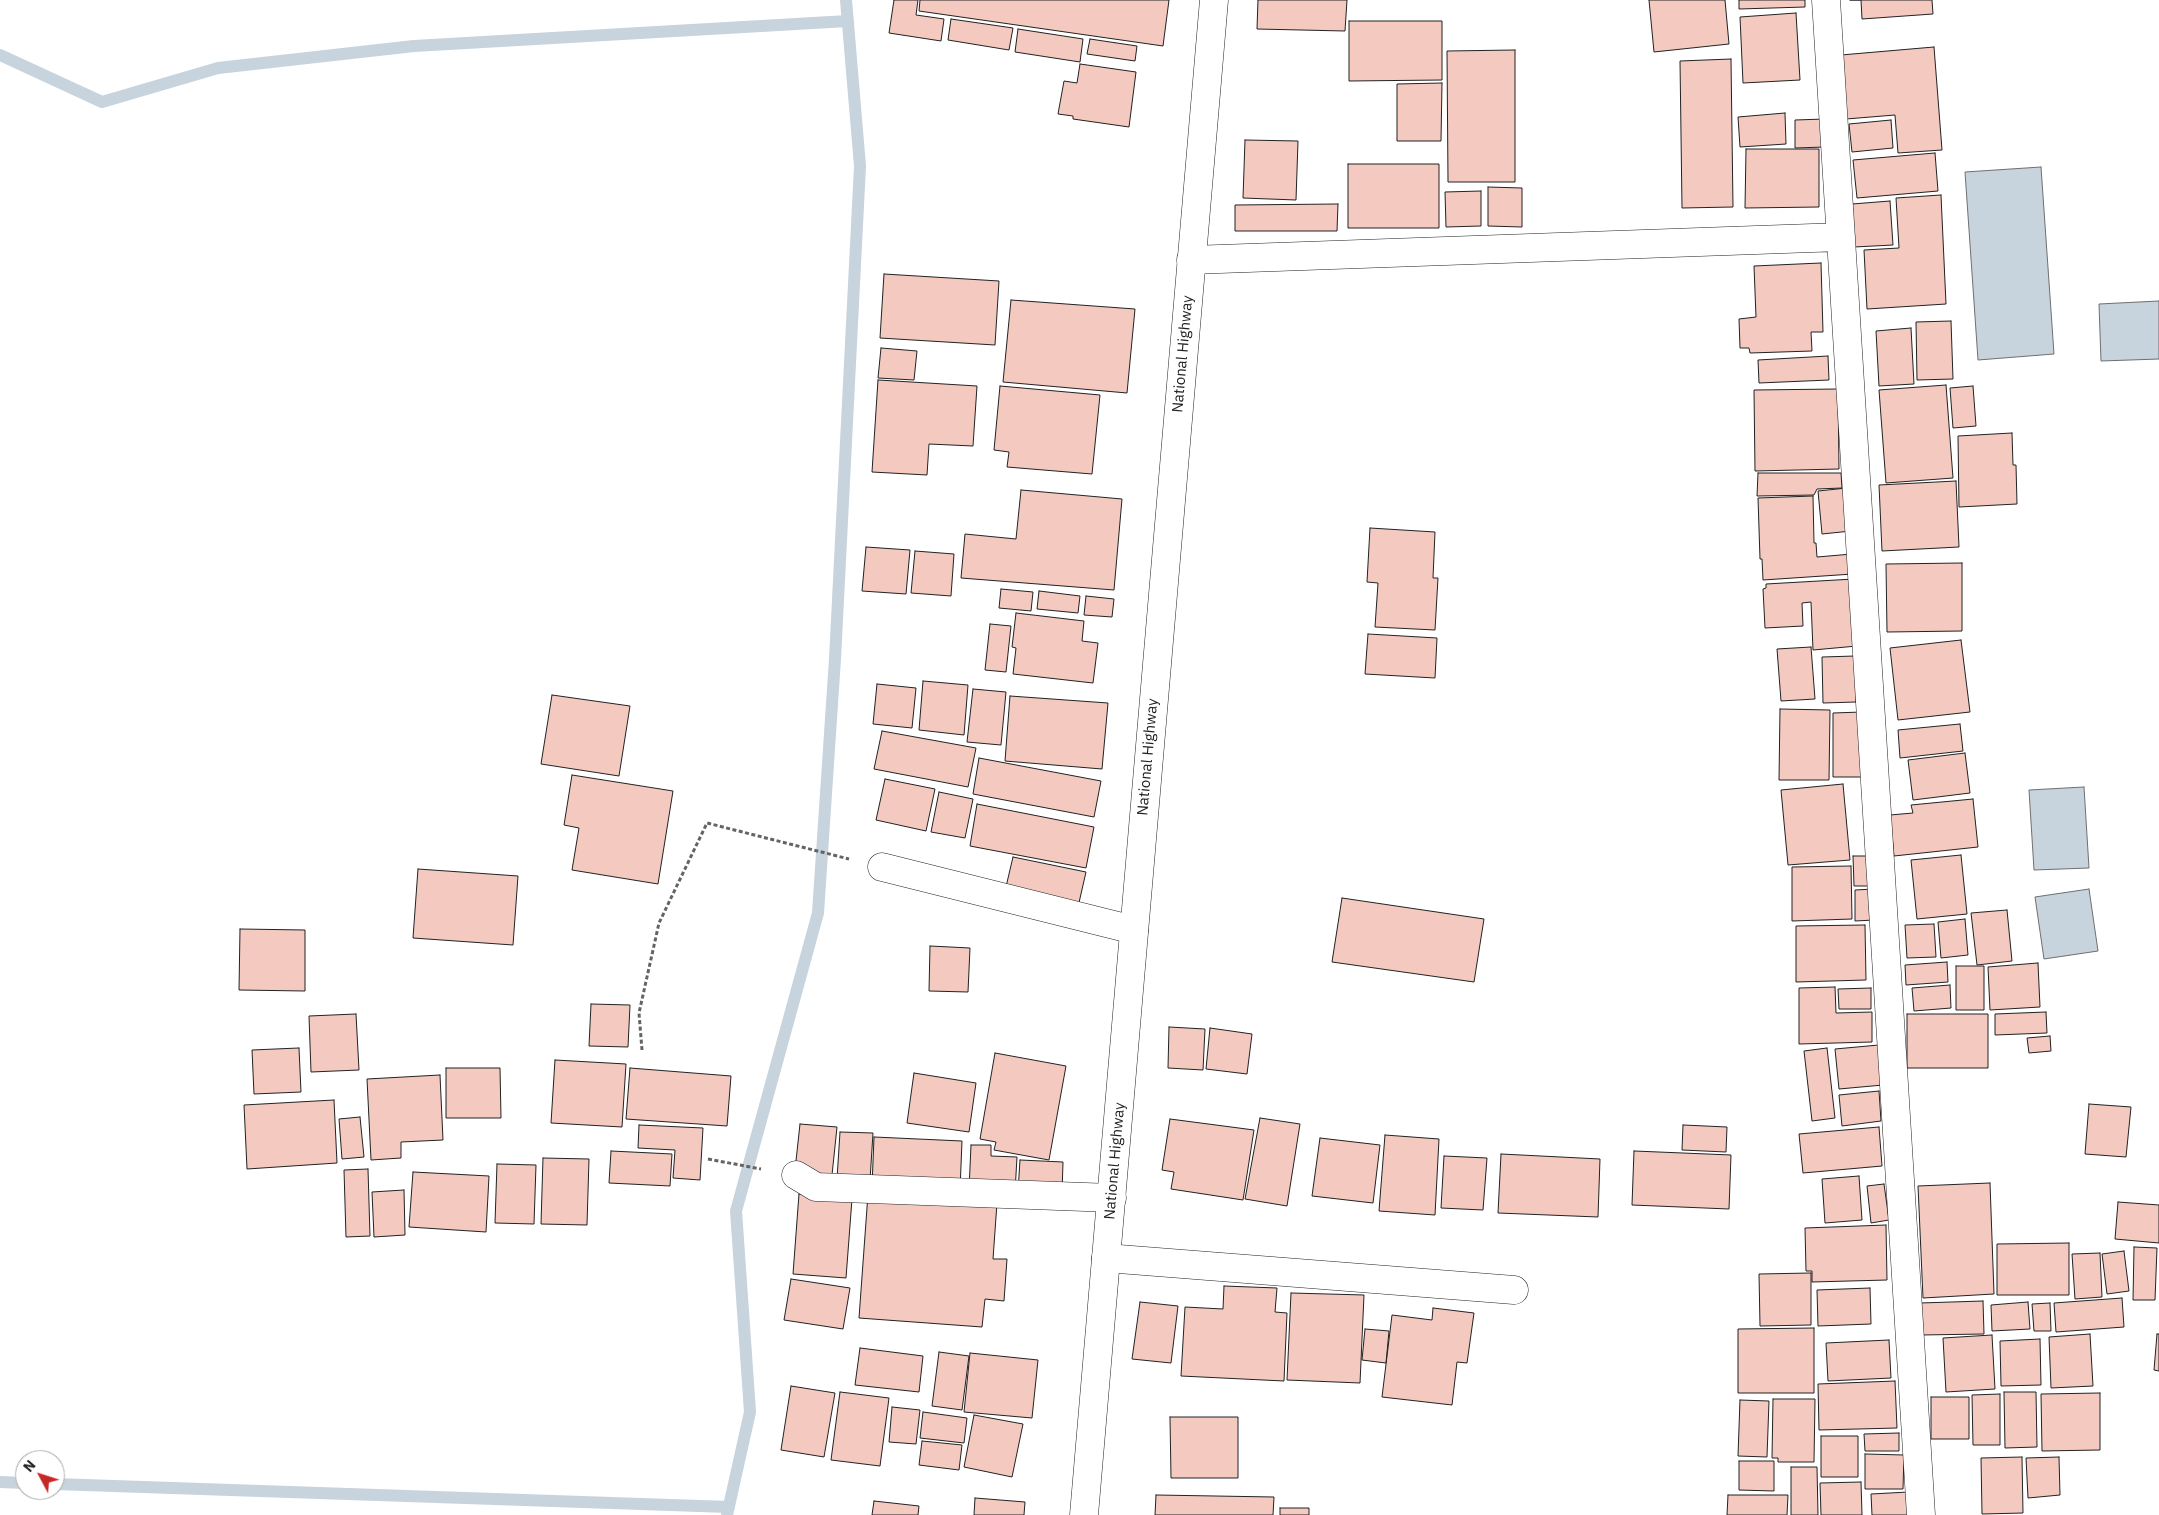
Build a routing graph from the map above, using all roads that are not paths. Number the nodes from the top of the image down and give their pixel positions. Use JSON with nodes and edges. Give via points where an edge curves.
{"nodes":[{"id":1,"x":1214,"y":0,"type":"edge"},
{"id":2,"x":1826,"y":0,"type":"edge"},
{"id":3,"x":1841,"y":237,"type":"junction"},
{"id":4,"x":1191,"y":260,"type":"junction"},
{"id":5,"x":882,"y":867,"type":"road end"},
{"id":6,"x":1134,"y":930,"type":"junction"},
{"id":7,"x":796,"y":1175,"type":"road end"},
{"id":8,"x":1112,"y":1198,"type":"junction"},
{"id":9,"x":1106,"y":1258,"type":"junction"},
{"id":10,"x":1514,"y":1290,"type":"dead end"},
{"id":11,"x":1084,"y":1515,"type":"edge"},
{"id":12,"x":1921,"y":1515,"type":"edge"}],
"edges":[{"from":1,"to":4,"type":"street","name":"National Highway"},
{"from":2,"to":3,"type":"street"},
{"from":3,"to":4,"type":"street"},
{"from":3,"to":12,"type":"street"},
{"from":4,"to":6,"type":"street","name":"National Highway"},
{"from":5,"to":6,"type":"street"},
{"from":6,"to":8,"type":"street","name":"National Highway"},
{"from":7,"to":8,"type":"street","via":[[816,1187]]},
{"from":8,"to":9,"type":"street","name":"National Highway"},
{"from":9,"to":10,"type":"street"},
{"from":9,"to":11,"type":"street","name":"National Highway"}]}
